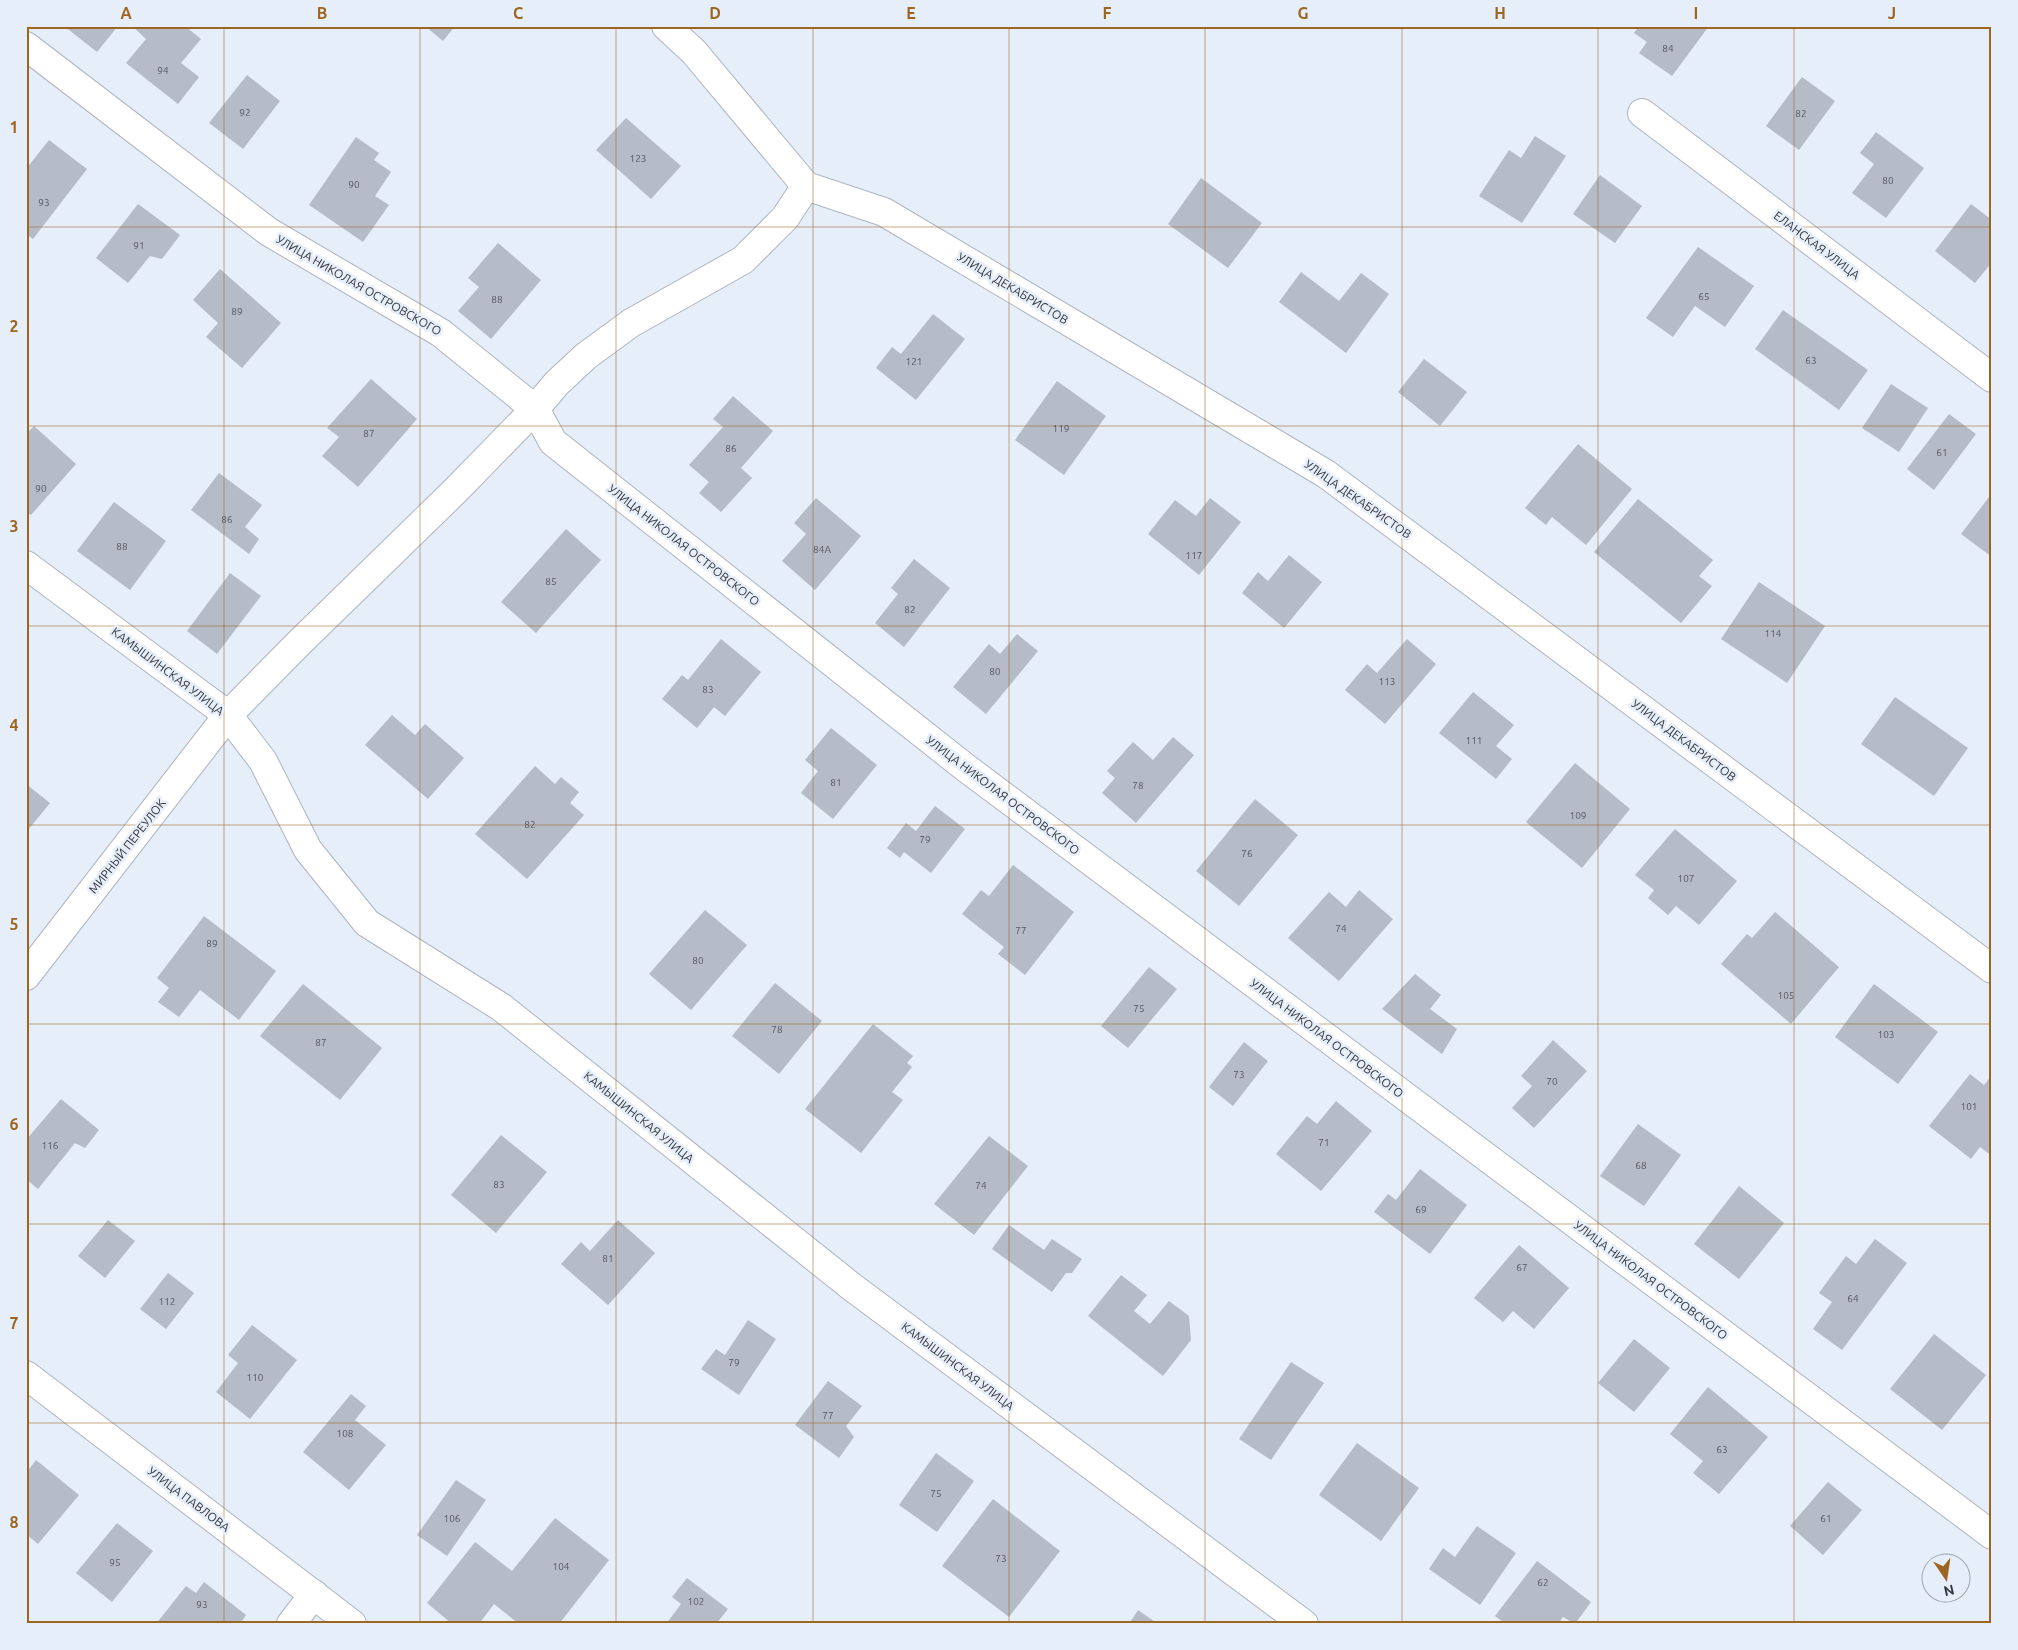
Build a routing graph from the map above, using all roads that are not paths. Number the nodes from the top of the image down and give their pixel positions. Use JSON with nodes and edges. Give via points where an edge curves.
{"nodes":[{"id":1,"x":666,"y":26,"type":"edge"},
{"id":2,"x":26,"y":46,"type":"edge"},
{"id":3,"x":1642,"y":113,"type":"dead end"},
{"id":4,"x":806,"y":186,"type":"junction"},
{"id":5,"x":1992,"y":378,"type":"edge"},
{"id":6,"x":536,"y":409,"type":"junction"},
{"id":7,"x":26,"y":565,"type":"edge"},
{"id":8,"x":228,"y":715,"type":"junction"},
{"id":9,"x":1992,"y":969,"type":"edge"},
{"id":10,"x":26,"y":976,"type":"edge"},
{"id":11,"x":26,"y":1375,"type":"edge"},
{"id":12,"x":1992,"y":1535,"type":"edge"},
{"id":13,"x":314,"y":1594,"type":"junction"},
{"id":14,"x":291,"y":1624,"type":"edge"},
{"id":15,"x":352,"y":1624,"type":"edge"},
{"id":16,"x":1304,"y":1624,"type":"edge"}],
"edges":[{"from":1,"to":4,"type":"street","via":[[694,52]]},
{"from":2,"to":6,"type":"street","name":"УЛИЦА НИКОЛАЯ ОСТРОВСКОГО","via":[[269,232],[441,333]]},
{"from":3,"to":5,"type":"street","name":"ЕЛАНСКАЯ УЛИЦА"},
{"from":4,"to":6,"type":"street","name":"МИРНЫЙ ПЕРЕУЛОК","via":[[785,218],[743,260],[631,323],[586,356]]},
{"from":4,"to":9,"type":"street","name":"УЛИЦА ДЕКАБРИСТОВ","via":[[884,212],[1326,474]]},
{"from":6,"to":8,"type":"street","name":"МИРНЫЙ ПЕРЕУЛОК"},
{"from":6,"to":12,"type":"street","name":"УЛИЦА НИКОЛАЯ ОСТРОВСКОГО","via":[[552,442],[966,768]]},
{"from":7,"to":8,"type":"street","name":"КАМЫШИНСКАЯ УЛИЦА"},
{"from":8,"to":10,"type":"street","name":"МИРНЫЙ ПЕРЕУЛОК"},
{"from":8,"to":16,"type":"street","name":"КАМЫШИНСКАЯ УЛИЦА","via":[[263,761],[308,850],[367,923],[501,1007],[852,1286]]},
{"from":11,"to":13,"type":"street","name":"УЛИЦА ПАВЛОВА"},
{"from":13,"to":14,"type":"street"},
{"from":13,"to":15,"type":"street","name":"УЛИЦА ПАВЛОВА"}]}
